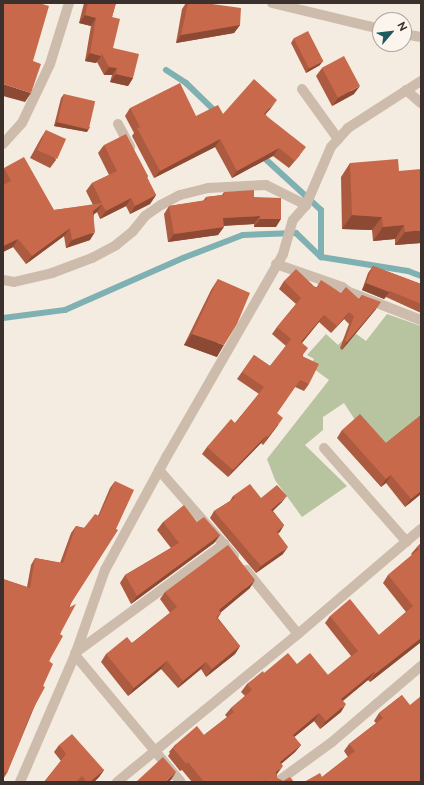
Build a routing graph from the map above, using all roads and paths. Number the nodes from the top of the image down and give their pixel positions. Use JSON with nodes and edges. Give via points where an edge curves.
{"nodes":[{"id":1,"x":69,"y":3,"type":"edge"},
{"id":2,"x":272,"y":3,"type":"edge"},
{"id":3,"x":372,"y":26,"type":"edge"},
{"id":4,"x":421,"y":81,"type":"edge"},
{"id":5,"x":302,"y":89,"type":"dead end"},
{"id":6,"x":406,"y":90,"type":"junction"},
{"id":7,"x":421,"y":103,"type":"edge"},
{"id":8,"x":118,"y":124,"type":"dead end"},
{"id":9,"x":338,"y":139,"type":"junction"},
{"id":10,"x":3,"y":144,"type":"edge"},
{"id":11,"x":136,"y":158,"type":"edge"},
{"id":12,"x":306,"y":205,"type":"junction"},
{"id":13,"x":276,"y":264,"type":"junction"},
{"id":14,"x":3,"y":280,"type":"edge"},
{"id":15,"x":421,"y":320,"type":"edge"},
{"id":16,"x":324,"y":448,"type":"dead end"},
{"id":17,"x":159,"y":470,"type":"junction"},
{"id":18,"x":421,"y":529,"type":"edge"},
{"id":19,"x":406,"y":542,"type":"junction"},
{"id":20,"x":224,"y":544,"type":"junction"},
{"id":21,"x":298,"y":634,"type":"junction"},
{"id":22,"x":75,"y":654,"type":"junction"},
{"id":23,"x":421,"y":666,"type":"edge"},
{"id":24,"x":156,"y":751,"type":"junction"},
{"id":25,"x":20,"y":782,"type":"edge"},
{"id":26,"x":117,"y":782,"type":"edge"},
{"id":27,"x":181,"y":782,"type":"edge"},
{"id":28,"x":277,"y":782,"type":"edge"}],
"edges":[{"from":1,"to":10,"type":"street","via":[[50,64],[22,123]]},
{"from":2,"to":3,"type":"street"},
{"from":4,"to":6,"type":"street"},
{"from":5,"to":9,"type":"street"},
{"from":6,"to":7,"type":"street"},
{"from":6,"to":9,"type":"street","via":[[348,128]]},
{"from":8,"to":11,"type":"street"},
{"from":9,"to":12,"type":"street"},
{"from":12,"to":13,"type":"street","via":[[293,220],[283,254]]},
{"from":12,"to":14,"type":"street","via":[[266,185],[208,188],[159,201],[133,231],[116,245],[92,258],[52,273],[14,282]]},
{"from":13,"to":15,"type":"street","via":[[342,287]]},
{"from":13,"to":17,"type":"street"},
{"from":16,"to":19,"type":"street"},
{"from":17,"to":20,"type":"street"},
{"from":17,"to":22,"type":"street","via":[[105,570]]},
{"from":18,"to":19,"type":"street"},
{"from":19,"to":21,"type":"street"},
{"from":20,"to":21,"type":"street"},
{"from":20,"to":22,"type":"street"},
{"from":21,"to":24,"type":"street"},
{"from":22,"to":24,"type":"street"},
{"from":22,"to":25,"type":"street"},
{"from":23,"to":28,"type":"street","via":[[332,742]]},
{"from":24,"to":26,"type":"street"},
{"from":24,"to":27,"type":"street"}]}
